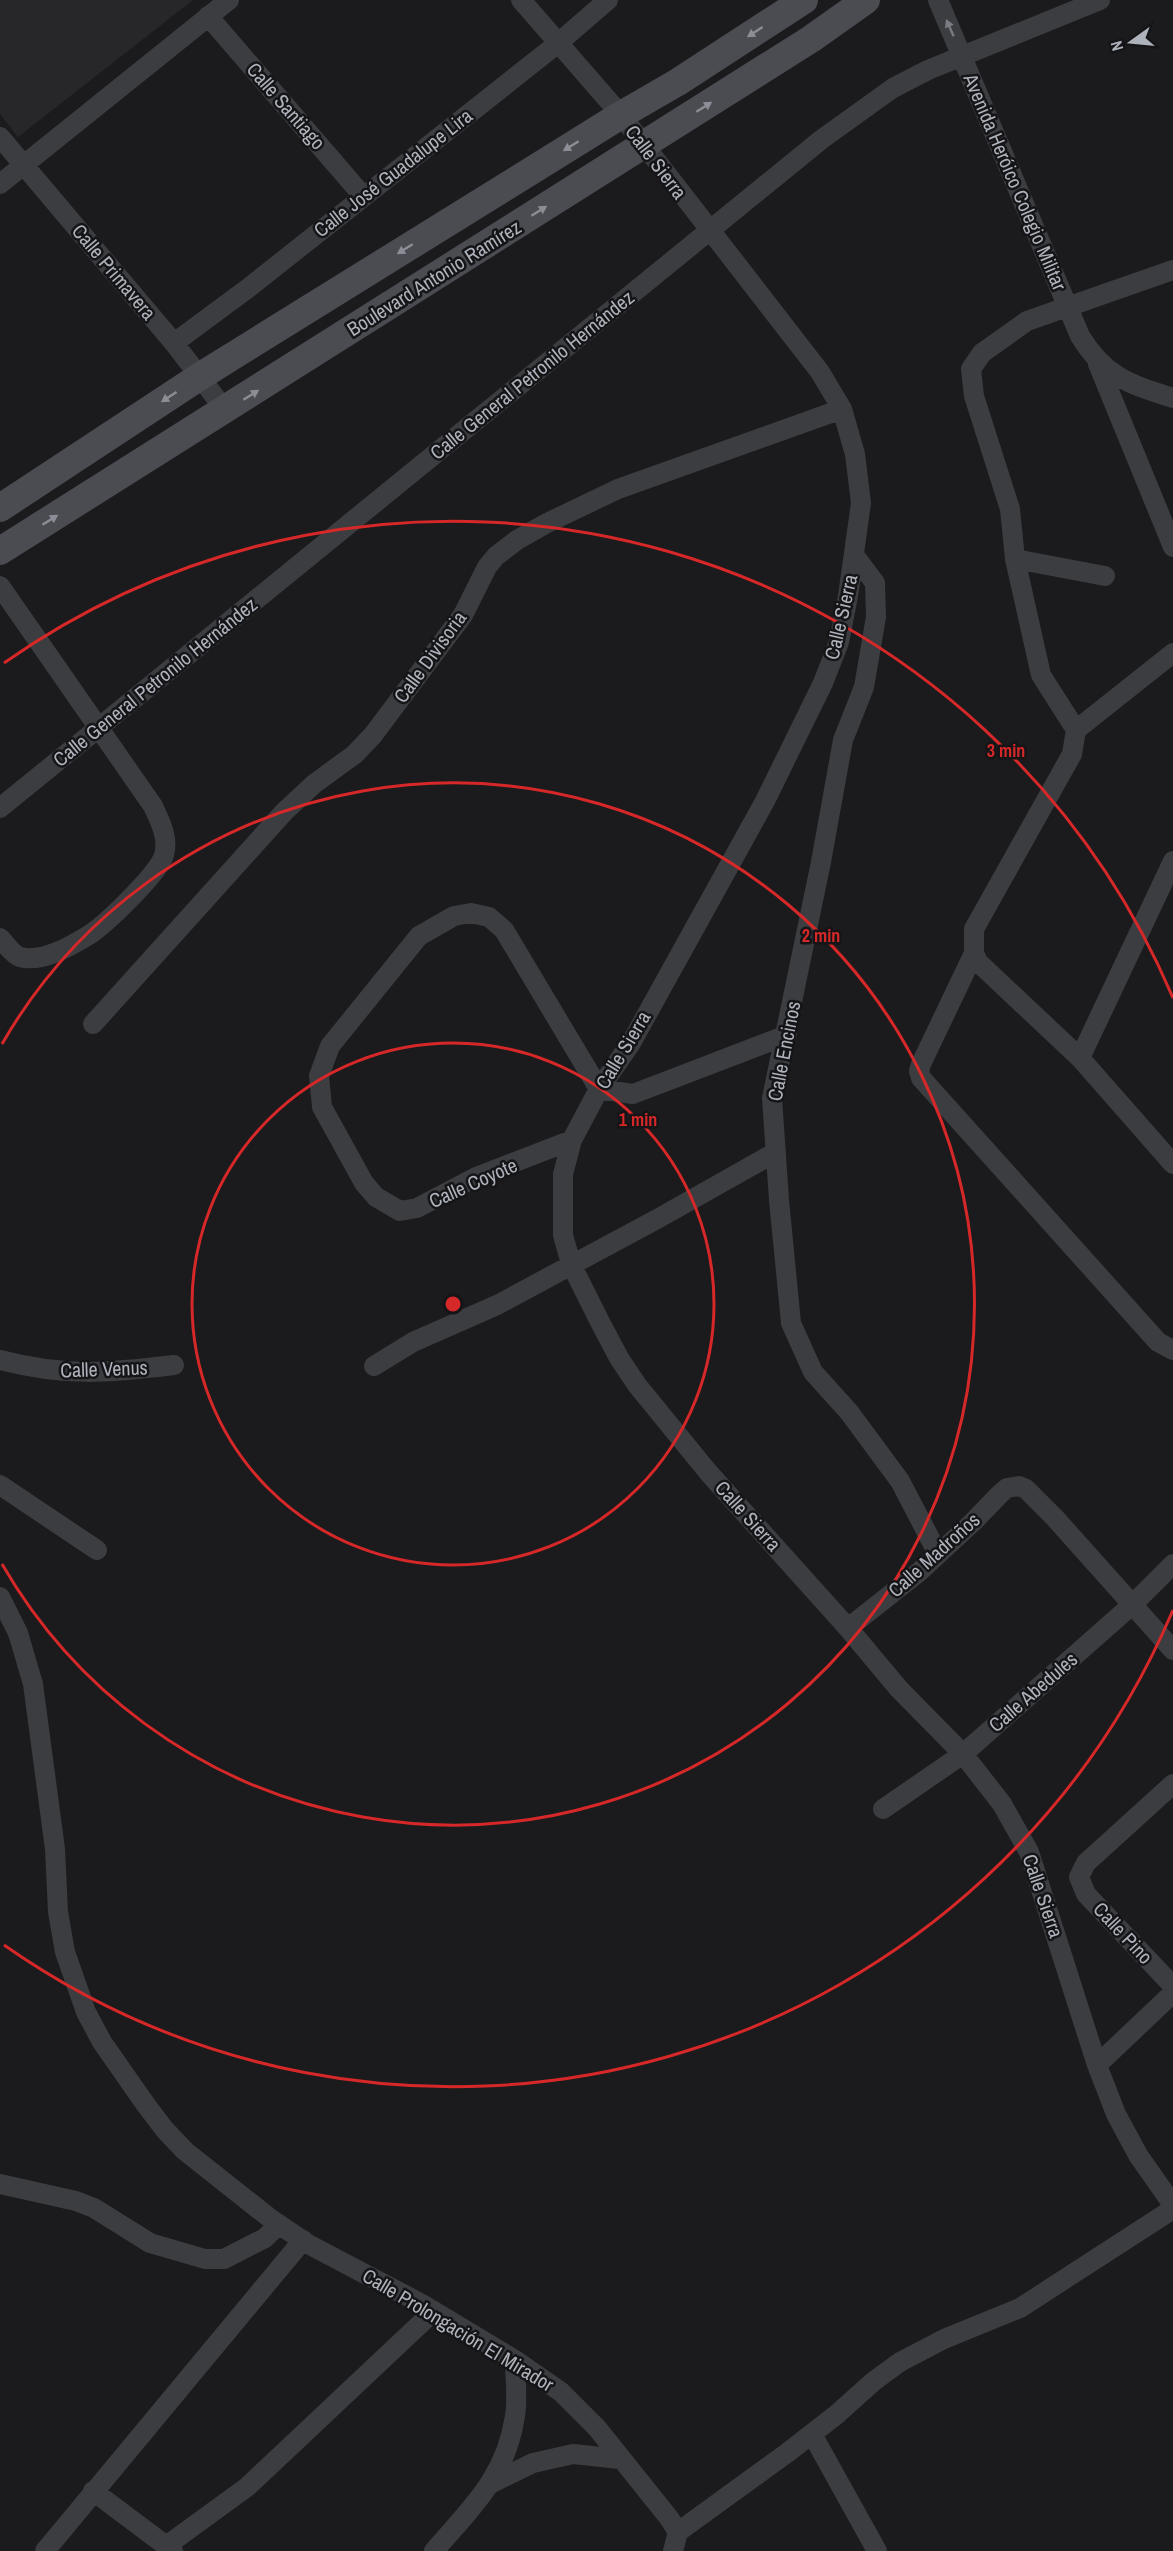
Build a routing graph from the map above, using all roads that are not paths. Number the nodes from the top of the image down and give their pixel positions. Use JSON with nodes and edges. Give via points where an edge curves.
{"nodes":[{"id":1,"x":229,"y":0,"type":"edge"},
{"id":2,"x":521,"y":0,"type":"edge"},
{"id":3,"x":608,"y":0,"type":"edge"},
{"id":4,"x":804,"y":0,"type":"edge"},
{"id":5,"x":866,"y":0,"type":"edge"},
{"id":6,"x":938,"y":0,"type":"edge"},
{"id":7,"x":1100,"y":0,"type":"edge"},
{"id":8,"x":208,"y":16,"type":"junction"},
{"id":9,"x":557,"y":44,"type":"junction"},
{"id":10,"x":963,"y":56,"type":"junction"},
{"id":11,"x":621,"y":115,"type":"junction"},
{"id":12,"x":0,"y":136,"type":"edge"},
{"id":13,"x":643,"y":146,"type":"junction"},
{"id":14,"x":23,"y":164,"type":"junction"},
{"id":15,"x":0,"y":184,"type":"edge"},
{"id":16,"x":363,"y":196,"type":"junction"},
{"id":17,"x":709,"y":231,"type":"junction"},
{"id":18,"x":1173,"y":270,"type":"edge"},
{"id":19,"x":1068,"y":307,"type":"junction"},
{"id":20,"x":174,"y":342,"type":"junction"},
{"id":21,"x":1097,"y":361,"type":"junction"},
{"id":22,"x":199,"y":377,"type":"junction"},
{"id":23,"x":1173,"y":398,"type":"edge"},
{"id":24,"x":842,"y":409,"type":"junction"},
{"id":25,"x":225,"y":410,"type":"junction"},
{"id":26,"x":0,"y":508,"type":"edge"},
{"id":27,"x":1173,"y":547,"type":"edge"},
{"id":28,"x":0,"y":551,"type":"edge"},
{"id":29,"x":854,"y":555,"type":"junction"},
{"id":30,"x":1015,"y":559,"type":"junction"},
{"id":31,"x":1105,"y":576,"type":"dead end"},
{"id":32,"x":0,"y":586,"type":"edge"},
{"id":33,"x":1173,"y":653,"type":"edge"},
{"id":34,"x":98,"y":728,"type":"junction"},
{"id":35,"x":1076,"y":730,"type":"junction"},
{"id":36,"x":0,"y":808,"type":"edge"},
{"id":37,"x":1173,"y":861,"type":"edge"},
{"id":38,"x":0,"y":938,"type":"edge"},
{"id":39,"x":974,"y":953,"type":"junction"},
{"id":40,"x":93,"y":1024,"type":"dead end"},
{"id":41,"x":787,"y":1035,"type":"junction"},
{"id":42,"x":1080,"y":1058,"type":"junction"},
{"id":43,"x":599,"y":1089,"type":"junction"},
{"id":44,"x":572,"y":1140,"type":"junction"},
{"id":45,"x":776,"y":1152,"type":"junction"},
{"id":46,"x":1173,"y":1164,"type":"edge"},
{"id":47,"x":571,"y":1264,"type":"junction"},
{"id":48,"x":1173,"y":1350,"type":"edge"},
{"id":49,"x":0,"y":1360,"type":"edge"},
{"id":50,"x":174,"y":1365,"type":"dead end"},
{"id":51,"x":374,"y":1366,"type":"dead end"},
{"id":52,"x":0,"y":1485,"type":"edge"},
{"id":53,"x":97,"y":1550,"type":"dead end"},
{"id":54,"x":938,"y":1554,"type":"junction"},
{"id":55,"x":1173,"y":1564,"type":"edge"},
{"id":56,"x":0,"y":1597,"type":"edge"},
{"id":57,"x":1133,"y":1604,"type":"junction"},
{"id":58,"x":848,"y":1628,"type":"junction"},
{"id":59,"x":1173,"y":1650,"type":"edge"},
{"id":60,"x":963,"y":1754,"type":"junction"},
{"id":61,"x":1173,"y":1784,"type":"edge"},
{"id":62,"x":883,"y":1809,"type":"dead end"},
{"id":63,"x":1173,"y":1986,"type":"edge"},
{"id":64,"x":1173,"y":1993,"type":"edge"},
{"id":65,"x":1097,"y":2065,"type":"junction"},
{"id":66,"x":0,"y":2184,"type":"edge"},
{"id":67,"x":1173,"y":2207,"type":"edge"},
{"id":68,"x":279,"y":2224,"type":"junction"},
{"id":69,"x":303,"y":2240,"type":"junction"},
{"id":70,"x":434,"y":2311,"type":"junction"},
{"id":71,"x":515,"y":2360,"type":"junction"},
{"id":72,"x":812,"y":2434,"type":"junction"},
{"id":73,"x":620,"y":2459,"type":"junction"},
{"id":74,"x":492,"y":2483,"type":"junction"},
{"id":75,"x":93,"y":2491,"type":"junction"},
{"id":76,"x":675,"y":2541,"type":"edge"},
{"id":77,"x":170,"y":2548,"type":"edge"},
{"id":78,"x":45,"y":2551,"type":"edge"},
{"id":79,"x":434,"y":2551,"type":"edge"},
{"id":80,"x":877,"y":2551,"type":"edge"}],
"edges":[{"from":1,"to":8,"type":"street"},
{"from":2,"to":9,"type":"street","name":"Calle Sierra"},
{"from":3,"to":9,"type":"street","name":"Calle José Guadalupe Lira"},
{"from":4,"to":11,"type":"main road","name":"Boulevard Antonio Ramírez","one_way":true},
{"from":13,"to":5,"type":"main road","name":"Boulevard Antonio Ramírez","one_way":true},
{"from":10,"to":6,"type":"street","name":"Avenida Heróico Colegio Militar","one_way":true},
{"from":7,"to":10,"type":"street","name":"Calle General Petronilo Hernández"},
{"from":8,"to":14,"type":"street"},
{"from":8,"to":16,"type":"street","name":"Calle Santiago"},
{"from":9,"to":11,"type":"street","name":"Calle Sierra"},
{"from":9,"to":16,"type":"street","name":"Calle José Guadalupe Lira"},
{"from":10,"to":17,"type":"street","name":"Calle General Petronilo Hernández","via":[[893,88],[822,139]]},
{"from":10,"to":19,"type":"street","name":"Avenida Heróico Colegio Militar"},
{"from":11,"to":13,"type":"street","name":"Calle Sierra"},
{"from":11,"to":22,"type":"main road","name":"Boulevard Antonio Ramírez","one_way":true},
{"from":12,"to":14,"type":"street","name":"Calle Primavera"},
{"from":13,"to":17,"type":"street","name":"Calle Sierra"},
{"from":25,"to":13,"type":"main road","name":"Boulevard Antonio Ramírez","one_way":true},
{"from":14,"to":15,"type":"street"},
{"from":14,"to":20,"type":"street","name":"Calle Primavera"},
{"from":16,"to":20,"type":"street","name":"Calle José Guadalupe Lira","via":[[248,289]]},
{"from":17,"to":24,"type":"street","name":"Calle Sierra","via":[[820,372]]},
{"from":17,"to":34,"type":"street","name":"Calle General Petronilo Hernández"},
{"from":18,"to":19,"type":"street"},
{"from":19,"to":21,"type":"street","name":"Avenida Heróico Colegio Militar","via":[[1080,336]]},
{"from":19,"to":30,"type":"street","via":[[1018,326],[982,353],[972,369],[974,396],[1010,509]]},
{"from":20,"to":22,"type":"street","name":"Calle Primavera"},
{"from":21,"to":23,"type":"street","via":[[1117,377]]},
{"from":21,"to":27,"type":"street"},
{"from":22,"to":25,"type":"street","name":"Calle Primavera"},
{"from":22,"to":26,"type":"main road","name":"Boulevard Antonio Ramírez","one_way":true},
{"from":24,"to":29,"type":"street","name":"Calle Sierra","via":[[855,454],[861,503]]},
{"from":24,"to":40,"type":"street","name":"Calle Divisoria","via":[[618,489],[547,523],[496,556],[463,615],[373,735],[284,812]]},
{"from":28,"to":25,"type":"main road","name":"Boulevard Antonio Ramírez","one_way":true},
{"from":29,"to":41,"type":"street","name":"Calle Encinos","via":[[875,583],[876,617],[864,687],[843,740]]},
{"from":29,"to":43,"type":"street","name":"Calle Sierra","via":[[839,642],[823,683],[765,801],[631,1043]]},
{"from":30,"to":31,"type":"street"},
{"from":30,"to":35,"type":"street","via":[[1041,675]]},
{"from":32,"to":34,"type":"street"},
{"from":33,"to":35,"type":"street"},
{"from":34,"to":36,"type":"street","name":"Calle General Petronilo Hernández"},
{"from":34,"to":38,"type":"street","via":[[153,806],[163,829],[164,855],[160,864],[91,934],[53,953],[31,957],[15,954]]},
{"from":35,"to":39,"type":"street","via":[[1072,754],[974,929]]},
{"from":37,"to":42,"type":"street"},
{"from":39,"to":42,"type":"street","via":[[978,962]]},
{"from":39,"to":48,"type":"street","via":[[921,1064],[921,1078],[1158,1342]]},
{"from":41,"to":43,"type":"street","via":[[633,1094]]},
{"from":41,"to":45,"type":"street","name":"Calle Encinos","via":[[772,1098]]},
{"from":42,"to":46,"type":"street"},
{"from":43,"to":44,"type":"street","name":"Calle Sierra"},
{"from":43,"to":44,"type":"street","name":"Calle Coyote","via":[[504,930],[489,917],[471,913],[454,916],[419,936],[330,1046],[319,1076],[322,1107],[364,1183],[376,1197],[400,1211],[417,1208],[476,1177]]},
{"from":44,"to":47,"type":"street","name":"Calle Sierra","via":[[563,1174],[561,1208]]},
{"from":45,"to":47,"type":"street"},
{"from":45,"to":54,"type":"street","name":"Calle Encinos","via":[[791,1323],[813,1372],[849,1412],[900,1481]]},
{"from":47,"to":51,"type":"street","via":[[496,1305],[413,1342]]},
{"from":47,"to":58,"type":"street","name":"Calle Sierra","via":[[637,1385],[708,1472]]},
{"from":49,"to":50,"type":"street","name":"Calle Venus","via":[[50,1371],[98,1373]]},
{"from":52,"to":53,"type":"street"},
{"from":54,"to":57,"type":"street","name":"Calle Madroños","via":[[1007,1488],[1019,1486],[1055,1518]]},
{"from":54,"to":58,"type":"street","name":"Calle Madroños"},
{"from":55,"to":57,"type":"street","name":"Calle Abedules"},
{"from":56,"to":68,"type":"street","name":"Calle Prolongación El Mirador","via":[[18,1633],[33,1684],[55,1849],[58,1912],[65,1952],[86,2012],[102,2042],[165,2130],[185,2151]]},
{"from":57,"to":59,"type":"street"},
{"from":57,"to":60,"type":"street","name":"Calle Abedules"},
{"from":58,"to":60,"type":"street","name":"Calle Sierra","via":[[899,1689]]},
{"from":60,"to":62,"type":"street","name":"Calle Abedules"},
{"from":60,"to":65,"type":"street","name":"Calle Sierra","via":[[1002,1804],[1029,1852]]},
{"from":61,"to":63,"type":"street","name":"Calle Pino","via":[[1086,1863],[1079,1877],[1086,1894]]},
{"from":64,"to":65,"type":"street"},
{"from":65,"to":67,"type":"street","name":"Calle Sierra","via":[[1116,2114]]},
{"from":66,"to":68,"type":"street","via":[[76,2201],[150,2243],[205,2259],[225,2259],[265,2238]]},
{"from":67,"to":72,"type":"street","via":[[1020,2308],[900,2362]]},
{"from":68,"to":69,"type":"street","name":"Calle Prolongación El Mirador"},
{"from":69,"to":70,"type":"street","name":"Calle Prolongación El Mirador"},
{"from":69,"to":75,"type":"street"},
{"from":70,"to":71,"type":"street","name":"Calle Prolongación El Mirador"},
{"from":70,"to":77,"type":"street","via":[[247,2487]]},
{"from":71,"to":73,"type":"street","name":"Calle Prolongación El Mirador","via":[[578,2407]]},
{"from":71,"to":74,"type":"street","via":[[516,2415],[506,2453]]},
{"from":72,"to":76,"type":"street"},
{"from":72,"to":80,"type":"street"},
{"from":73,"to":74,"type":"street","via":[[573,2454],[533,2463]]},
{"from":73,"to":76,"type":"street","name":"Calle Prolongación El Mirador","via":[[652,2496]]},
{"from":74,"to":79,"type":"street"},
{"from":75,"to":77,"type":"street"},
{"from":75,"to":78,"type":"street"}]}
